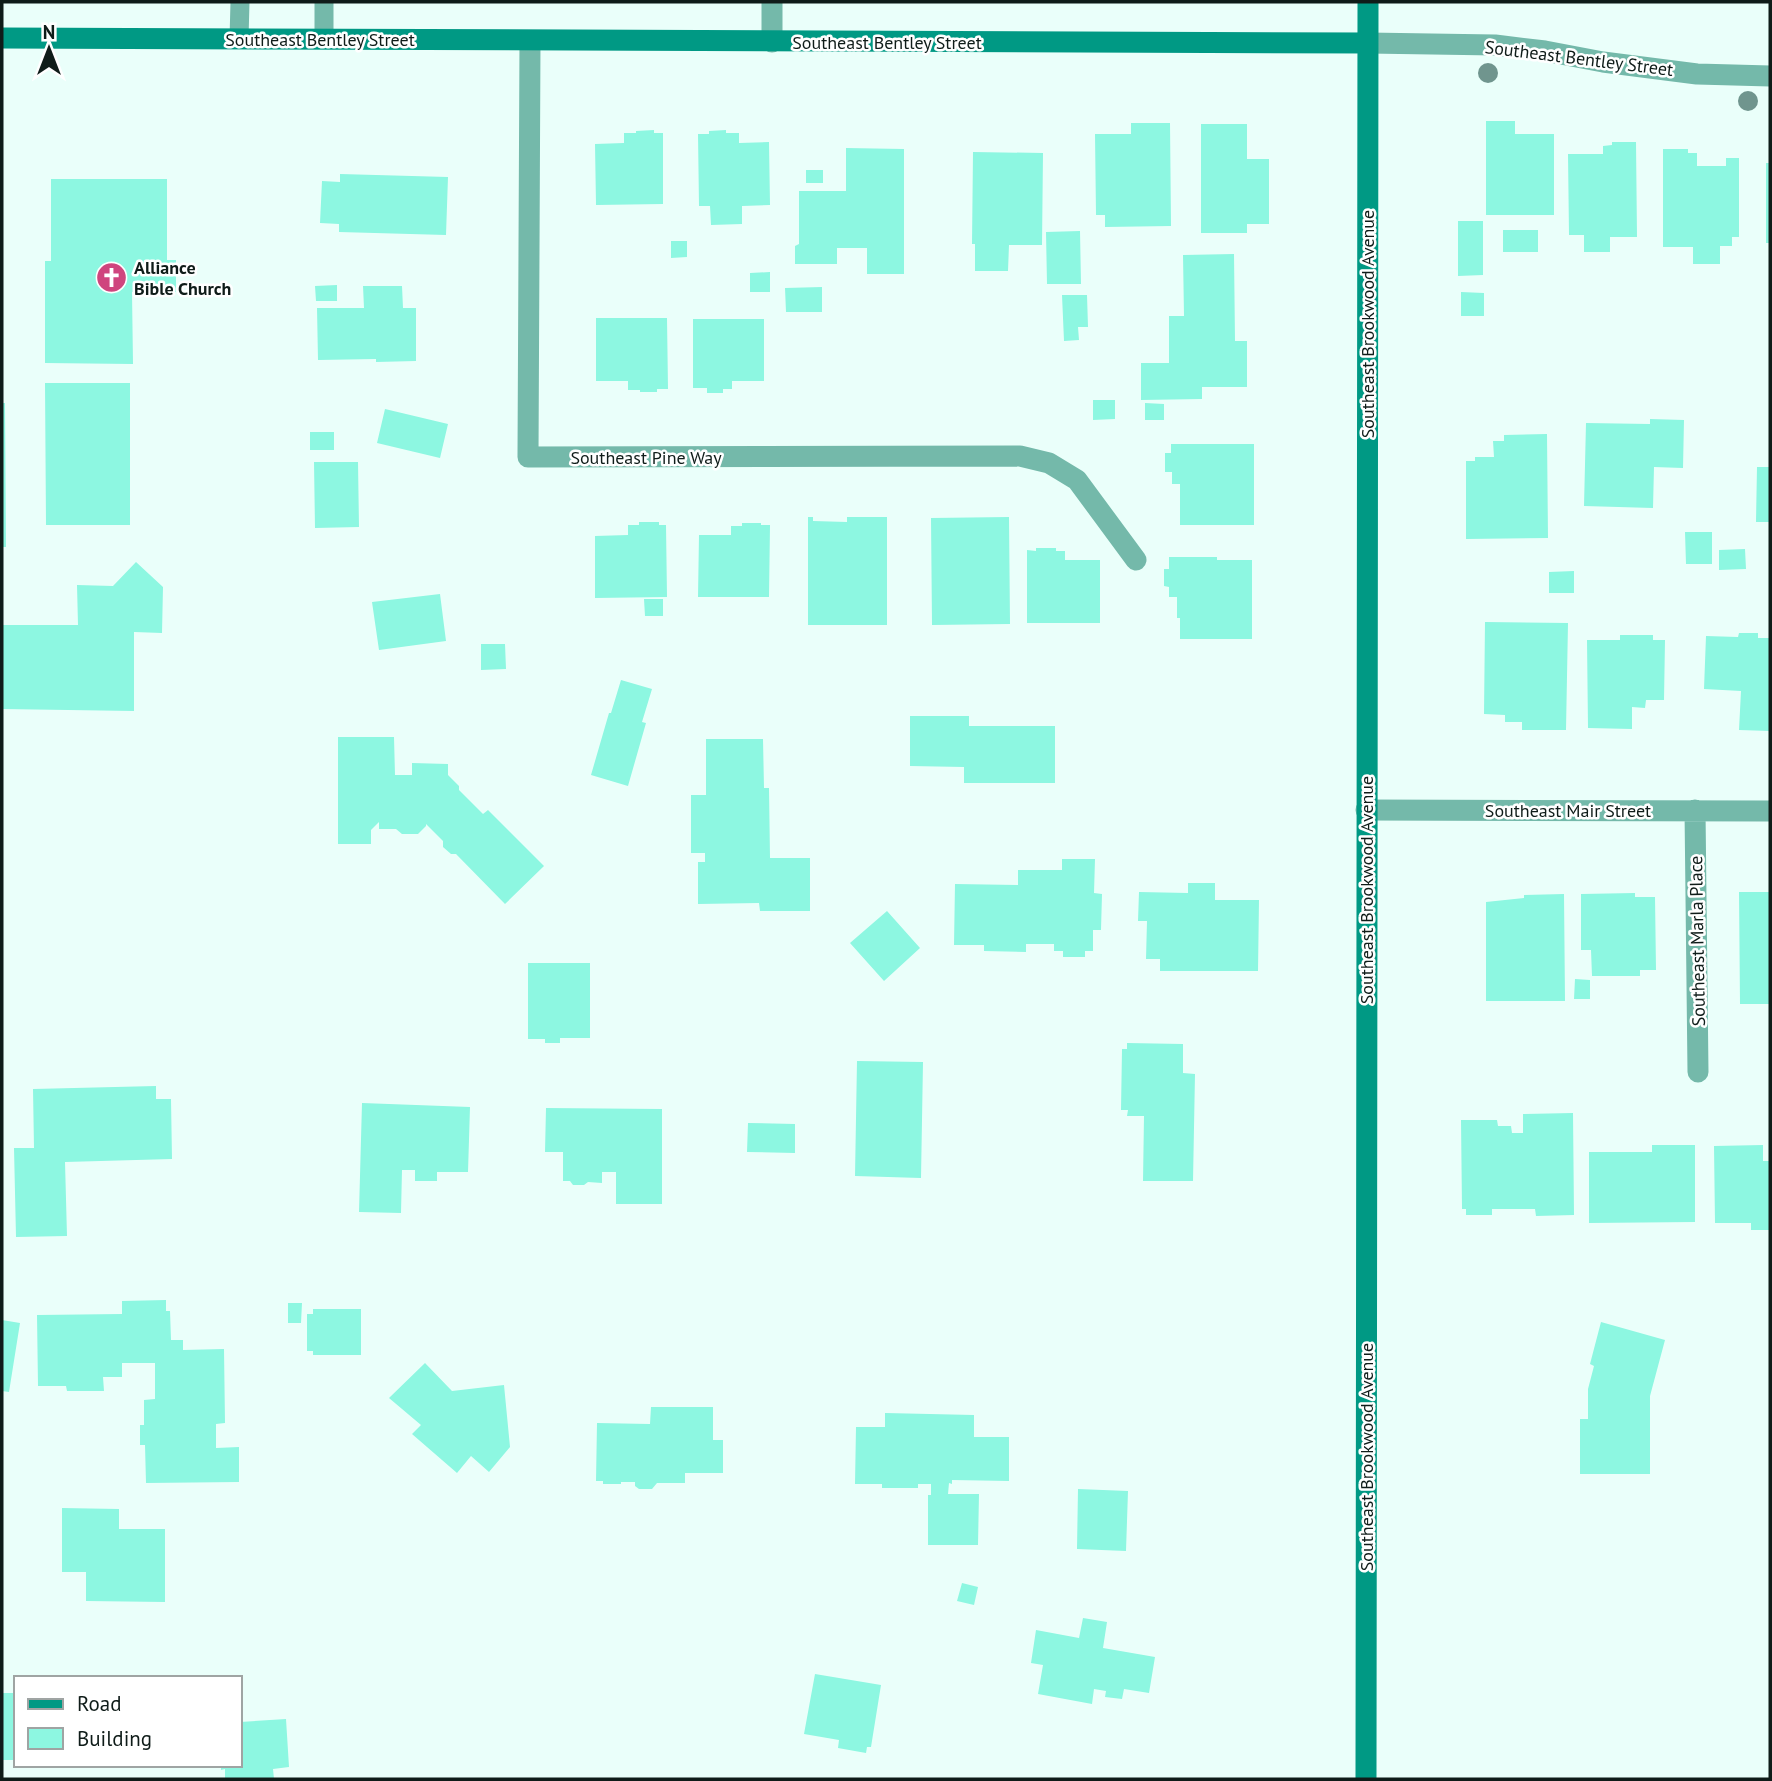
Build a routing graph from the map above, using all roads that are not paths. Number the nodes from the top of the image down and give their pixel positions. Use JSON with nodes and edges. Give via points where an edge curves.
{"nodes":[{"id":1,"x":240,"y":2,"type":"edge"},
{"id":2,"x":324,"y":2,"type":"edge"},
{"id":3,"x":772,"y":2,"type":"edge"},
{"id":4,"x":1368,"y":2,"type":"edge"},
{"id":5,"x":2,"y":38,"type":"edge"},
{"id":6,"x":239,"y":39,"type":"junction"},
{"id":7,"x":324,"y":39,"type":"junction"},
{"id":8,"x":530,"y":41,"type":"junction"},
{"id":9,"x":772,"y":42,"type":"junction"},
{"id":10,"x":1368,"y":43,"type":"junction"},
{"id":11,"x":1770,"y":76,"type":"edge"},
{"id":12,"x":1136,"y":560,"type":"dead end"},
{"id":13,"x":1366,"y":810,"type":"junction"},
{"id":14,"x":1695,"y":810,"type":"junction"},
{"id":15,"x":1770,"y":811,"type":"edge"},
{"id":16,"x":1698,"y":1072,"type":"dead end"},
{"id":17,"x":1366,"y":1779,"type":"edge"}],
"edges":[{"from":1,"to":6,"type":"lane"},
{"from":2,"to":7,"type":"lane"},
{"from":3,"to":9,"type":"street"},
{"from":4,"to":10,"type":"main road","name":"Southeast Brookwood Avenue"},
{"from":5,"to":6,"type":"main road","name":"Southeast Bentley Street"},
{"from":6,"to":7,"type":"main road","name":"Southeast Bentley Street"},
{"from":7,"to":8,"type":"main road","name":"Southeast Bentley Street"},
{"from":8,"to":9,"type":"main road","name":"Southeast Bentley Street"},
{"from":8,"to":12,"type":"street","name":"Southeast Pine Way","via":[[528,457],[1020,456],[1049,463],[1077,480]]},
{"from":9,"to":10,"type":"main road","name":"Southeast Bentley Street"},
{"from":10,"to":11,"type":"street","name":"Southeast Bentley Street","via":[[1495,45],[1697,74]]},
{"from":10,"to":13,"type":"main road","name":"Southeast Brookwood Avenue"},
{"from":13,"to":14,"type":"street","name":"Southeast Mair Street"},
{"from":13,"to":17,"type":"main road","name":"Southeast Brookwood Avenue"},
{"from":14,"to":15,"type":"street","name":"Southeast Mair Street"},
{"from":14,"to":16,"type":"street","name":"Southeast Marla Place"}]}
